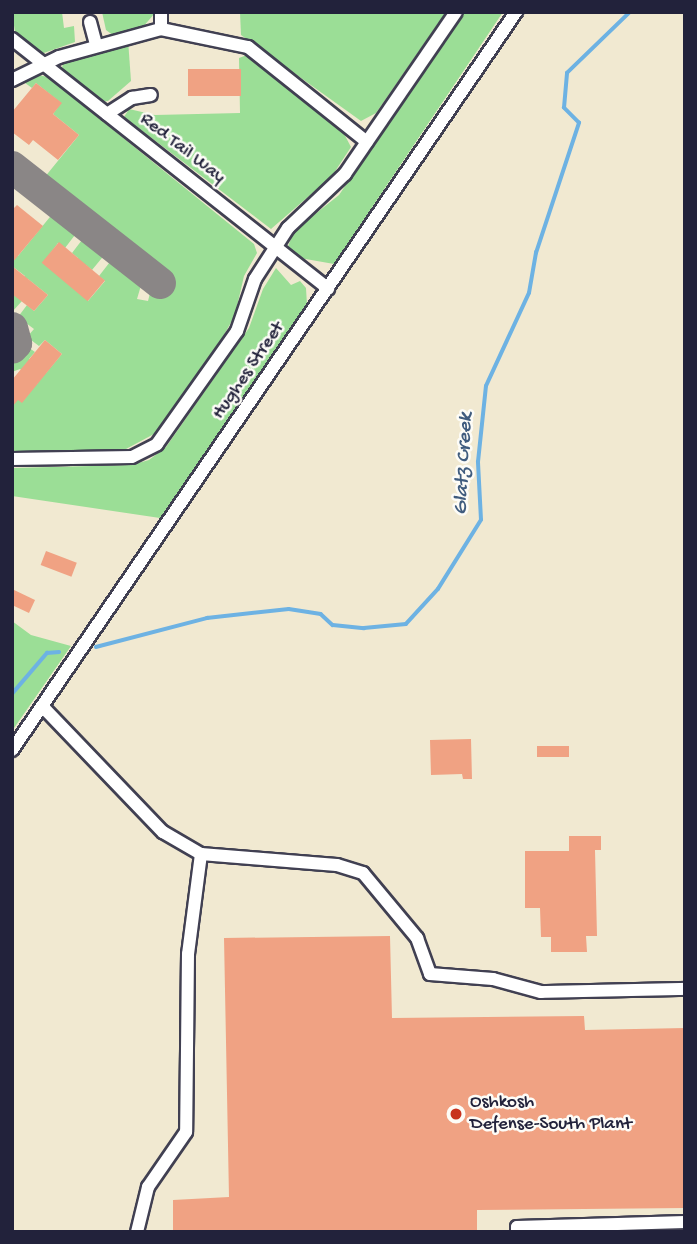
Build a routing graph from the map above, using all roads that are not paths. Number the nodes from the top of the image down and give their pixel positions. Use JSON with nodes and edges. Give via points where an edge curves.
{"nodes":[{"id":1,"x":161,"y":12,"type":"edge"},
{"id":2,"x":456,"y":12,"type":"edge"},
{"id":3,"x":516,"y":12,"type":"edge"},
{"id":4,"x":90,"y":22,"type":"dead end"},
{"id":5,"x":161,"y":29,"type":"junction"},
{"id":6,"x":12,"y":39,"type":"edge"},
{"id":7,"x":96,"y":45,"type":"junction"},
{"id":8,"x":43,"y":64,"type":"junction"},
{"id":9,"x":12,"y":80,"type":"edge"},
{"id":10,"x":151,"y":95,"type":"dead end"},
{"id":11,"x":107,"y":114,"type":"junction"},
{"id":12,"x":368,"y":142,"type":"junction"},
{"id":13,"x":275,"y":247,"type":"junction"},
{"id":14,"x":328,"y":289,"type":"junction"},
{"id":15,"x":12,"y":459,"type":"edge"},
{"id":16,"x":42,"y":706,"type":"junction"},
{"id":17,"x":12,"y":750,"type":"edge"},
{"id":18,"x":201,"y":854,"type":"junction"},
{"id":19,"x":685,"y":989,"type":"edge"},
{"id":20,"x":685,"y":1222,"type":"edge"},
{"id":21,"x":137,"y":1232,"type":"edge"},
{"id":22,"x":517,"y":1232,"type":"edge"}],
"edges":[{"from":1,"to":5,"type":"street"},
{"from":2,"to":12,"type":"street"},
{"from":3,"to":14,"type":"street","name":"Hughes Street"},
{"from":4,"to":7,"type":"street"},
{"from":5,"to":7,"type":"street"},
{"from":5,"to":12,"type":"street","via":[[248,47]]},
{"from":6,"to":8,"type":"street","name":"Red Tail Way"},
{"from":7,"to":8,"type":"street"},
{"from":8,"to":9,"type":"street"},
{"from":8,"to":11,"type":"street","name":"Red Tail Way"},
{"from":10,"to":11,"type":"street","via":[[122,103]]},
{"from":11,"to":13,"type":"street","name":"Red Tail Way"},
{"from":12,"to":13,"type":"street","via":[[345,174]]},
{"from":13,"to":14,"type":"street","name":"Red Tail Way"},
{"from":13,"to":15,"type":"street","via":[[255,279],[237,331],[157,444],[132,457]]},
{"from":14,"to":16,"type":"street","name":"Hughes Street"},
{"from":16,"to":17,"type":"street","name":"Hughes Street"},
{"from":16,"to":18,"type":"street","via":[[163,832]]},
{"from":18,"to":19,"type":"street","via":[[337,865],[363,873],[418,938],[430,974],[493,979],[541,992]]},
{"from":18,"to":21,"type":"street","via":[[188,954],[186,1132],[148,1187]]},
{"from":20,"to":22,"type":"street","via":[[517,1227]]}]}
